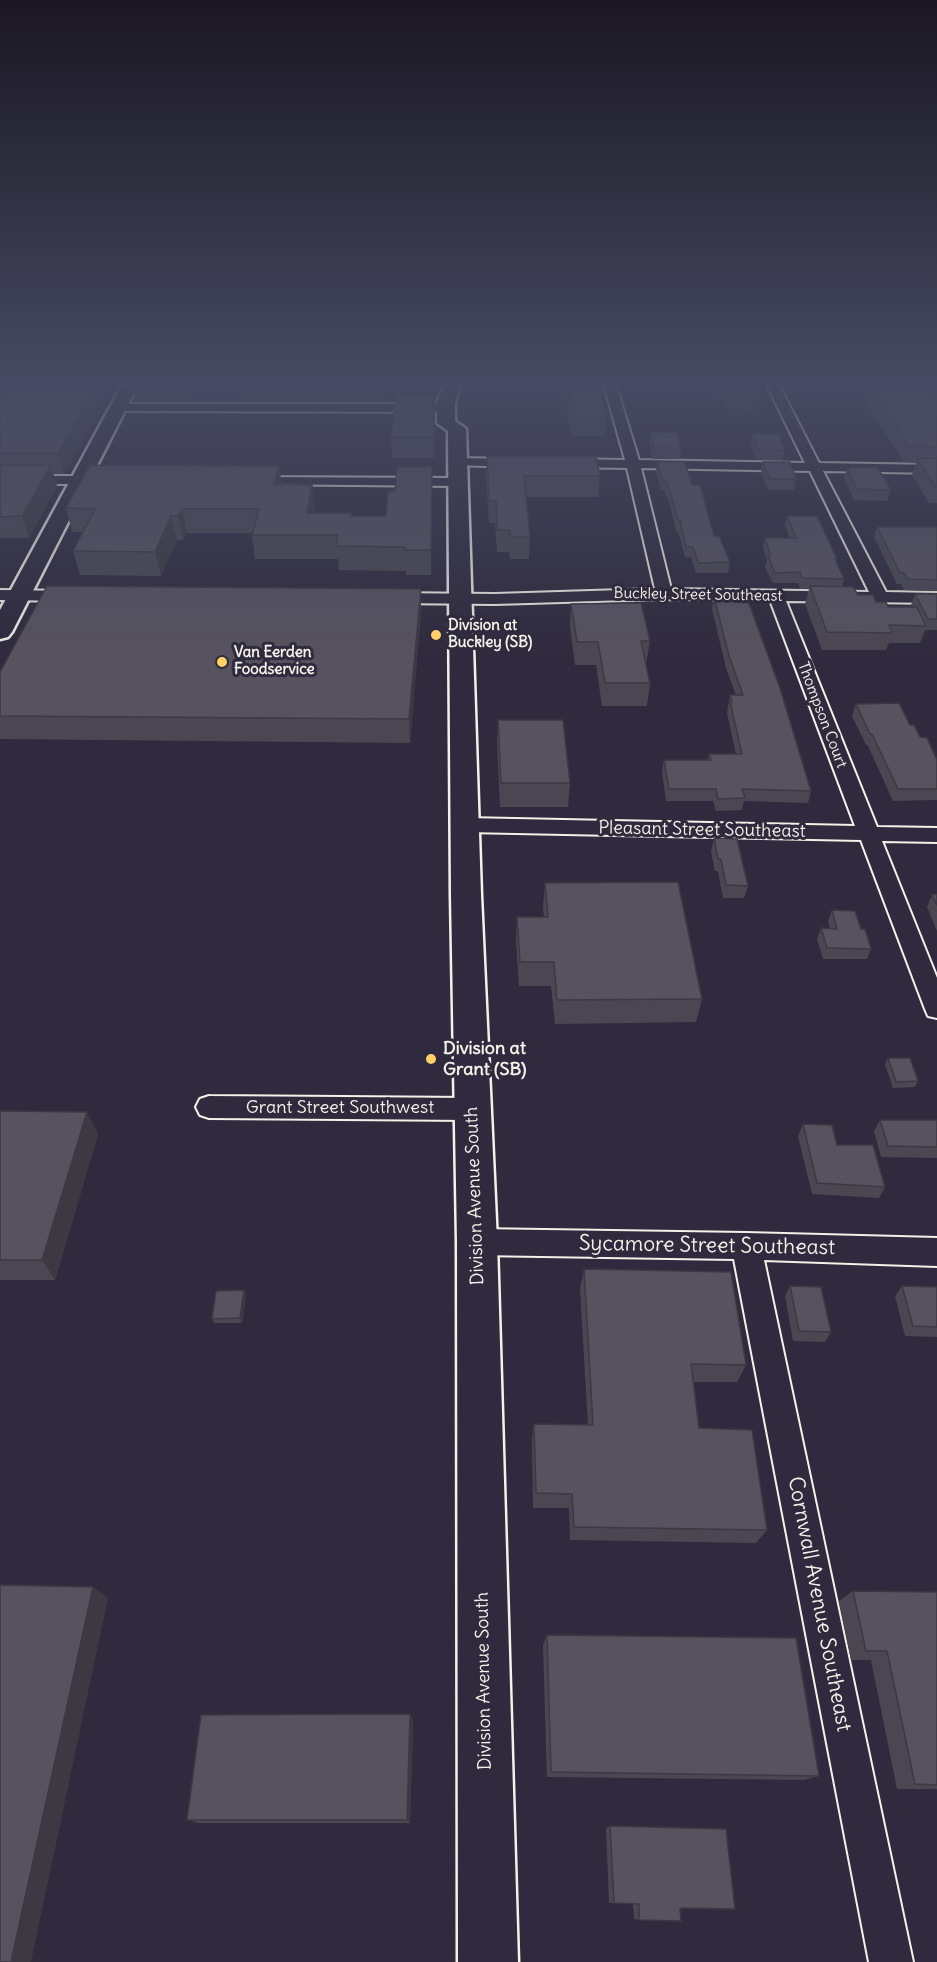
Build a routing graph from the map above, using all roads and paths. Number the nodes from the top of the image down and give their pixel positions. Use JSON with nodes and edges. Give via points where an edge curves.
{"nodes":[{"id":1,"x":81,"y":477,"type":"edge"},
{"id":2,"x":345,"y":477,"type":"edge"},
{"id":3,"x":457,"y":477,"type":"edge"},
{"id":4,"x":636,"y":477,"type":"edge"},
{"id":5,"x":818,"y":477,"type":"edge"},
{"id":6,"x":0,"y":480,"type":"edge"},
{"id":7,"x":79,"y":480,"type":"junction"},
{"id":8,"x":119,"y":480,"type":"edge"},
{"id":9,"x":235,"y":481,"type":"edge"},
{"id":10,"x":664,"y":594,"type":"junction"},
{"id":11,"x":10,"y":595,"type":"edge"},
{"id":12,"x":776,"y":595,"type":"junction"},
{"id":13,"x":89,"y":596,"type":"edge"},
{"id":14,"x":880,"y":597,"type":"junction"},
{"id":15,"x":376,"y":598,"type":"edge"},
{"id":16,"x":460,"y":598,"type":"junction"},
{"id":17,"x":936,"y":600,"type":"edge"},
{"id":18,"x":0,"y":632,"type":"edge"},
{"id":19,"x":466,"y":825,"type":"junction"},
{"id":20,"x":868,"y":833,"type":"junction"},
{"id":21,"x":937,"y":835,"type":"edge"},
{"id":22,"x":931,"y":978,"type":"edge"},
{"id":23,"x":937,"y":1009,"type":"edge"},
{"id":24,"x":209,"y":1107,"type":"dead end"},
{"id":25,"x":472,"y":1109,"type":"junction"},
{"id":26,"x":477,"y":1242,"type":"junction"},
{"id":27,"x":746,"y":1246,"type":"junction"},
{"id":28,"x":937,"y":1252,"type":"edge"},
{"id":29,"x":488,"y":1962,"type":"edge"},
{"id":30,"x":891,"y":1962,"type":"edge"}],
"edges":[{"from":1,"to":7,"type":"main road"},
{"from":2,"to":9,"type":"street"},
{"from":3,"to":16,"type":"main road","name":"Division Avenue South"},
{"from":4,"to":10,"type":"street"},
{"from":5,"to":14,"type":"street"},
{"from":6,"to":7,"type":"street"},
{"from":7,"to":8,"type":"street"},
{"from":7,"to":11,"type":"main road"},
{"from":10,"to":12,"type":"street","name":"Buckley Street Southeast"},
{"from":10,"to":16,"type":"street","name":"Buckley Street Southeast"},
{"from":11,"to":13,"type":"street"},
{"from":11,"to":18,"type":"main road"},
{"from":12,"to":14,"type":"street","name":"Buckley Street Southeast"},
{"from":12,"to":20,"type":"street","name":"Thompson Court"},
{"from":14,"to":17,"type":"street","name":"Buckley Street Southeast"},
{"from":15,"to":16,"type":"street","name":"Buckley Street Southeast"},
{"from":16,"to":19,"type":"main road","name":"Division Avenue South"},
{"from":19,"to":20,"type":"street","name":"Pleasant Street Southeast"},
{"from":19,"to":25,"type":"main road","name":"Division Avenue South"},
{"from":20,"to":21,"type":"street","name":"Pleasant Street Southeast"},
{"from":20,"to":22,"type":"street","name":"Thompson Court"},
{"from":22,"to":23,"type":"street","name":"Thompson Court"},
{"from":24,"to":25,"type":"street","name":"Grant Street Southwest"},
{"from":25,"to":26,"type":"main road","name":"Division Avenue South"},
{"from":26,"to":27,"type":"street","name":"Sycamore Street Southeast"},
{"from":26,"to":29,"type":"main road","name":"Division Avenue South"},
{"from":27,"to":28,"type":"street","name":"Sycamore Street Southeast"},
{"from":27,"to":30,"type":"street","name":"Cornwall Avenue Southeast"}]}
